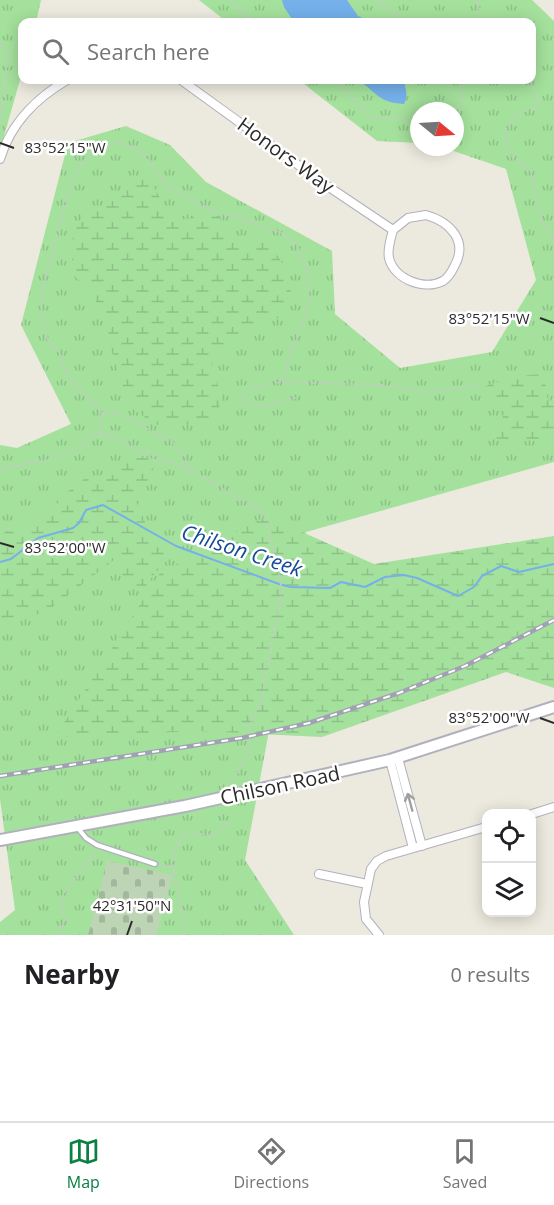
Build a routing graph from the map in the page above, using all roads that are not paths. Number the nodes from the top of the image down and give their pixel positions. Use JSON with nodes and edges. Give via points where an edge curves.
{"nodes":[{"id":1,"x":60,"y":84,"type":"edge"},
{"id":2,"x":187,"y":84,"type":"edge"},
{"id":3,"x":0,"y":159,"type":"edge"},
{"id":4,"x":393,"y":230,"type":"junction"},
{"id":5,"x":554,"y":707,"type":"edge"},
{"id":6,"x":394,"y":759,"type":"junction"},
{"id":7,"x":554,"y":807,"type":"edge"},
{"id":8,"x":536,"y":812,"type":"edge"},
{"id":9,"x":77,"y":827,"type":"junction"},
{"id":10,"x":482,"y":828,"type":"edge"},
{"id":11,"x":0,"y":840,"type":"edge"},
{"id":12,"x":422,"y":846,"type":"junction"},
{"id":13,"x":413,"y":848,"type":"junction"},
{"id":14,"x":155,"y":864,"type":"road end"},
{"id":15,"x":319,"y":874,"type":"dead end"},
{"id":16,"x":367,"y":884,"type":"junction"},
{"id":17,"x":379,"y":935,"type":"edge"}],
"edges":[{"from":1,"to":3,"type":"street","via":[[21,116]]},
{"from":2,"to":4,"type":"street","name":"Honors Way"},
{"from":4,"to":4,"type":"street","via":[[408,218],[426,215],[441,219],[459,242],[460,256],[445,280],[432,284],[405,279],[389,256]]},
{"from":5,"to":6,"type":"main road","name":"Chilson Road"},
{"from":6,"to":9,"type":"main road","name":"Chilson Road"},
{"from":12,"to":6,"type":"street","one_way":true},
{"from":6,"to":13,"type":"street"},
{"from":7,"to":8,"type":"street"},
{"from":9,"to":11,"type":"main road","name":"Chilson Road"},
{"from":9,"to":14,"type":"lane","via":[[86,838],[103,847]]},
{"from":10,"to":12,"type":"street"},
{"from":12,"to":13,"type":"street"},
{"from":13,"to":16,"type":"street","via":[[377,861]]},
{"from":15,"to":16,"type":"street"},
{"from":16,"to":17,"type":"street","via":[[366,919]]}]}
